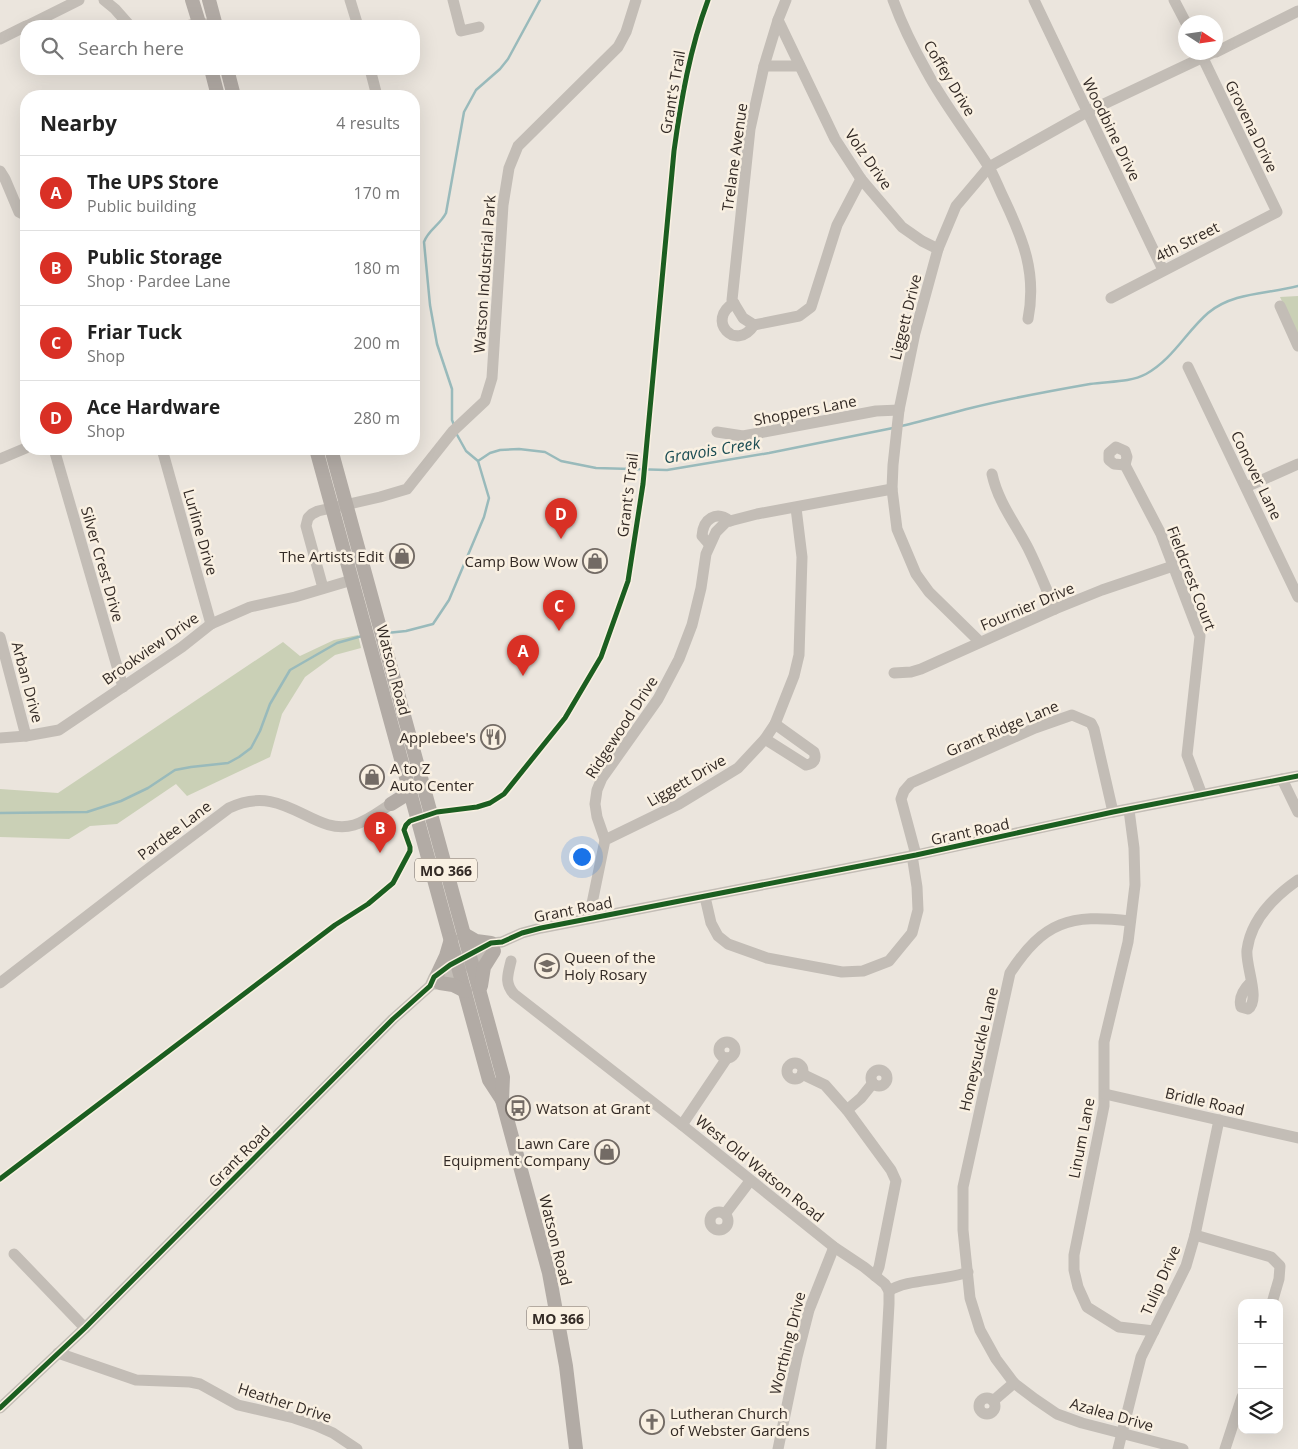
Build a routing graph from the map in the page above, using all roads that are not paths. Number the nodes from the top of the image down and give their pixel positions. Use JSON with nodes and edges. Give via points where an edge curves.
{"nodes":[{"id":1,"x":79,"y":0,"type":"edge"},
{"id":2,"x":104,"y":0,"type":"edge"},
{"id":3,"x":192,"y":0,"type":"edge"},
{"id":4,"x":209,"y":0,"type":"edge"},
{"id":5,"x":350,"y":0,"type":"edge"},
{"id":6,"x":452,"y":0,"type":"edge"},
{"id":7,"x":636,"y":0,"type":"edge"},
{"id":8,"x":786,"y":0,"type":"edge"},
{"id":9,"x":893,"y":0,"type":"edge"},
{"id":10,"x":1034,"y":0,"type":"edge"},
{"id":11,"x":1174,"y":0,"type":"edge"},
{"id":12,"x":1298,"y":11,"type":"edge"},
{"id":13,"x":1182,"y":15,"type":"edge"},
{"id":14,"x":38,"y":20,"type":"edge"},
{"id":15,"x":124,"y":20,"type":"edge"},
{"id":16,"x":198,"y":20,"type":"edge"},
{"id":17,"x":214,"y":20,"type":"edge"},
{"id":18,"x":356,"y":20,"type":"edge"},
{"id":19,"x":778,"y":20,"type":"junction"},
{"id":20,"x":480,"y":27,"type":"dead end"},
{"id":21,"x":20,"y":29,"type":"edge"},
{"id":22,"x":0,"y":39,"type":"edge"},
{"id":23,"x":1223,"y":48,"type":"edge"},
{"id":24,"x":1193,"y":60,"type":"edge"},
{"id":25,"x":1203,"y":60,"type":"edge"},
{"id":26,"x":764,"y":66,"type":"junction"},
{"id":27,"x":799,"y":66,"type":"junction"},
{"id":28,"x":213,"y":75,"type":"edge"},
{"id":29,"x":229,"y":75,"type":"edge"},
{"id":30,"x":372,"y":75,"type":"edge"},
{"id":31,"x":216,"y":90,"type":"edge"},
{"id":32,"x":232,"y":90,"type":"edge"},
{"id":33,"x":375,"y":90,"type":"edge"},
{"id":34,"x":1087,"y":112,"type":"junction"},
{"id":35,"x":989,"y":167,"type":"junction"},
{"id":36,"x":0,"y":171,"type":"edge"},
{"id":37,"x":860,"y":179,"type":"junction"},
{"id":38,"x":20,"y":212,"type":"edge"},
{"id":39,"x":1277,"y":212,"type":"joint"},
{"id":40,"x":938,"y":249,"type":"junction"},
{"id":41,"x":1163,"y":270,"type":"junction"},
{"id":42,"x":1111,"y":298,"type":"dead end"},
{"id":43,"x":734,"y":303,"type":"junction"},
{"id":44,"x":1280,"y":306,"type":"dead end"},
{"id":45,"x":1028,"y":319,"type":"dead end"},
{"id":46,"x":754,"y":325,"type":"junction"},
{"id":47,"x":1298,"y":346,"type":"edge"},
{"id":48,"x":1188,"y":367,"type":"dead end"},
{"id":49,"x":899,"y":415,"type":"junction"},
{"id":50,"x":716,"y":432,"type":"dead end"},
{"id":51,"x":20,"y":451,"type":"edge"},
{"id":52,"x":56,"y":455,"type":"edge"},
{"id":53,"x":164,"y":455,"type":"edge"},
{"id":54,"x":318,"y":455,"type":"edge"},
{"id":55,"x":332,"y":455,"type":"edge"},
{"id":56,"x":0,"y":459,"type":"edge"},
{"id":57,"x":1298,"y":464,"type":"edge"},
{"id":58,"x":1125,"y":465,"type":"dead end"},
{"id":59,"x":992,"y":474,"type":"dead end"},
{"id":60,"x":1246,"y":487,"type":"junction"},
{"id":61,"x":892,"y":489,"type":"junction"},
{"id":62,"x":339,"y":506,"type":"junction"},
{"id":63,"x":796,"y":508,"type":"junction"},
{"id":64,"x":1173,"y":566,"type":"junction"},
{"id":65,"x":352,"y":580,"type":"junction"},
{"id":66,"x":323,"y":588,"type":"junction"},
{"id":67,"x":1298,"y":597,"type":"edge"},
{"id":68,"x":1055,"y":609,"type":"junction"},
{"id":69,"x":211,"y":624,"type":"junction"},
{"id":70,"x":371,"y":624,"type":"junction"},
{"id":71,"x":0,"y":637,"type":"edge"},
{"id":72,"x":980,"y":642,"type":"junction"},
{"id":73,"x":894,"y":673,"type":"dead end"},
{"id":74,"x":122,"y":687,"type":"junction"},
{"id":75,"x":775,"y":724,"type":"junction"},
{"id":76,"x":26,"y":736,"type":"junction"},
{"id":77,"x":0,"y":738,"type":"edge"},
{"id":78,"x":765,"y":739,"type":"junction"},
{"id":79,"x":1298,"y":776,"type":"edge"},
{"id":80,"x":1282,"y":778,"type":"junction"},
{"id":81,"x":414,"y":787,"type":"junction"},
{"id":82,"x":1202,"y":795,"type":"junction"},
{"id":83,"x":391,"y":804,"type":"junction"},
{"id":84,"x":1129,"y":810,"type":"junction"},
{"id":85,"x":1113,"y":812,"type":"junction"},
{"id":86,"x":1298,"y":812,"type":"edge"},
{"id":87,"x":605,"y":840,"type":"junction"},
{"id":88,"x":914,"y":855,"type":"junction"},
{"id":89,"x":1298,"y":880,"type":"edge"},
{"id":90,"x":705,"y":897,"type":"junction"},
{"id":91,"x":590,"y":918,"type":"junction"},
{"id":92,"x":1130,"y":921,"type":"junction"},
{"id":93,"x":457,"y":936,"type":"junction"},
{"id":94,"x":496,"y":945,"type":"junction"},
{"id":95,"x":471,"y":958,"type":"junction"},
{"id":96,"x":511,"y":961,"type":"dead end"},
{"id":97,"x":458,"y":965,"type":"junction"},
{"id":98,"x":435,"y":981,"type":"junction"},
{"id":99,"x":1251,"y":982,"type":"dead end"},
{"id":100,"x":0,"y":983,"type":"edge"},
{"id":101,"x":465,"y":991,"type":"junction"},
{"id":102,"x":480,"y":992,"type":"junction"},
{"id":103,"x":727,"y":1058,"type":"dead end"},
{"id":104,"x":802,"y":1074,"type":"dead end"},
{"id":105,"x":873,"y":1083,"type":"dead end"},
{"id":106,"x":1105,"y":1094,"type":"junction"},
{"id":107,"x":502,"y":1100,"type":"junction"},
{"id":108,"x":848,"y":1110,"type":"junction"},
{"id":109,"x":1219,"y":1120,"type":"junction"},
{"id":110,"x":682,"y":1124,"type":"junction"},
{"id":111,"x":1298,"y":1138,"type":"edge"},
{"id":112,"x":750,"y":1181,"type":"junction"},
{"id":113,"x":726,"y":1214,"type":"dead end"},
{"id":114,"x":1195,"y":1235,"type":"junction"},
{"id":115,"x":834,"y":1247,"type":"junction"},
{"id":116,"x":14,"y":1254,"type":"dead end"},
{"id":117,"x":968,"y":1272,"type":"junction"},
{"id":118,"x":875,"y":1276,"type":"junction"},
{"id":119,"x":889,"y":1291,"type":"junction"},
{"id":120,"x":1273,"y":1299,"type":"edge"},
{"id":121,"x":85,"y":1328,"type":"junction"},
{"id":122,"x":1154,"y":1331,"type":"junction"},
{"id":123,"x":58,"y":1353,"type":"junction"},
{"id":124,"x":1014,"y":1383,"type":"junction"},
{"id":125,"x":3,"y":1400,"type":"edge"},
{"id":126,"x":993,"y":1401,"type":"dead end"},
{"id":127,"x":1238,"y":1409,"type":"edge"},
{"id":128,"x":1120,"y":1434,"type":"junction"},
{"id":129,"x":357,"y":1449,"type":"edge"},
{"id":130,"x":576,"y":1449,"type":"edge"},
{"id":131,"x":778,"y":1449,"type":"edge"},
{"id":132,"x":881,"y":1449,"type":"edge"},
{"id":133,"x":1118,"y":1449,"type":"edge"},
{"id":134,"x":1183,"y":1449,"type":"edge"},
{"id":135,"x":1225,"y":1449,"type":"edge"}],
"edges":[{"from":1,"to":14,"type":"street"},
{"from":2,"to":15,"type":"street"},
{"from":3,"to":16,"type":"main road"},
{"from":4,"to":17,"type":"main road"},
{"from":5,"to":18,"type":"street"},
{"from":6,"to":20,"type":"street","via":[[456,32]]},
{"from":7,"to":62,"type":"street","name":"Watson Industrial Park","via":[[618,47],[518,146],[509,168],[503,205],[492,378],[485,401],[456,428],[407,489]]},
{"from":8,"to":19,"type":"street","name":"Trelane Avenue"},
{"from":9,"to":35,"type":"street","name":"Coffey Drive","via":[[927,73]]},
{"from":10,"to":34,"type":"street","name":"Woodbine Drive"},
{"from":11,"to":13,"type":"street"},
{"from":12,"to":23,"type":"street"},
{"from":19,"to":26,"type":"street","name":"Trelane Avenue"},
{"from":19,"to":27,"type":"street","name":"Volz Drive"},
{"from":21,"to":22,"type":"street"},
{"from":24,"to":34,"type":"street"},
{"from":25,"to":39,"type":"street","name":"Grovena Drive"},
{"from":26,"to":27,"type":"street"},
{"from":26,"to":43,"type":"street","name":"Trelane Avenue","via":[[750,129]]},
{"from":27,"to":37,"type":"street","name":"Volz Drive"},
{"from":28,"to":31,"type":"main road"},
{"from":29,"to":32,"type":"main road"},
{"from":30,"to":33,"type":"street"},
{"from":34,"to":35,"type":"street"},
{"from":34,"to":41,"type":"street","name":"Woodbine Drive"},
{"from":35,"to":40,"type":"street","name":"Liggett Drive","via":[[956,206]]},
{"from":35,"to":45,"type":"street","name":"Coffey Drive","via":[[1028,260],[1031,284]]},
{"from":36,"to":38,"type":"street"},
{"from":37,"to":40,"type":"street","name":"Volz Drive","via":[[902,227]]},
{"from":37,"to":46,"type":"street","via":[[837,225],[811,307],[799,316]]},
{"from":39,"to":41,"type":"street","name":"4th Street"},
{"from":40,"to":49,"type":"street","name":"Liggett Drive","via":[[914,333]]},
{"from":41,"to":42,"type":"street","name":"4th Street"},
{"from":43,"to":46,"type":"street","via":[[744,318]]},
{"from":43,"to":46,"type":"street","via":[[722,315],[725,330],[741,336]]},
{"from":44,"to":47,"type":"street"},
{"from":48,"to":60,"type":"street","name":"Conover Lane"},
{"from":49,"to":50,"type":"street","name":"Shoppers Lane","via":[[876,412],[743,436]]},
{"from":49,"to":61,"type":"street","name":"Liggett Drive"},
{"from":51,"to":56,"type":"street"},
{"from":52,"to":74,"type":"street","name":"Silver Crest Drive"},
{"from":53,"to":69,"type":"street","name":"Lurline Drive"},
{"from":54,"to":62,"type":"main road","name":"Watson Road","number":"MO 366"},
{"from":55,"to":62,"type":"main road","name":"Watson Road","number":"MO 366"},
{"from":57,"to":60,"type":"street"},
{"from":58,"to":64,"type":"street","name":"Fieldcrest Court"},
{"from":59,"to":68,"type":"street","via":[[1000,501],[1027,547]]},
{"from":60,"to":67,"type":"street","name":"Conover Lane"},
{"from":61,"to":63,"type":"street","name":"Ridgewood Drive"},
{"from":61,"to":72,"type":"street","name":"Liggett Drive","via":[[897,529],[916,574],[929,592]]},
{"from":62,"to":65,"type":"main road","name":"Watson Road","number":"MO 366"},
{"from":62,"to":66,"type":"street","via":[[312,514],[306,526]]},
{"from":62,"to":70,"type":"main road","name":"Watson Road","number":"MO 366"},
{"from":63,"to":75,"type":"street","name":"Liggett Drive","via":[[802,557],[798,655],[794,676]]},
{"from":63,"to":87,"type":"street","name":"Ridgewood Drive","via":[[730,520],[716,532],[709,544],[692,625],[679,659],[658,699],[597,790],[597,817]]},
{"from":64,"to":68,"type":"street","name":"Fournier Drive"},
{"from":64,"to":82,"type":"street","name":"Fieldcrest Court","via":[[1200,636],[1187,755]]},
{"from":65,"to":66,"type":"street","name":"Brookview Drive"},
{"from":65,"to":70,"type":"main road","name":"Watson Road","number":"MO 366"},
{"from":66,"to":69,"type":"street","name":"Brookview Drive","via":[[250,608]]},
{"from":68,"to":72,"type":"street","name":"Fournier Drive"},
{"from":69,"to":74,"type":"street","name":"Brookview Drive"},
{"from":70,"to":81,"type":"main road","name":"Watson Road","number":"MO 366","via":[[369,643]]},
{"from":70,"to":81,"type":"main road","name":"Watson Road","number":"MO 366","via":[[383,640]]},
{"from":71,"to":76,"type":"street","name":"Arban Drive"},
{"from":72,"to":73,"type":"street","name":"Fournier Drive","via":[[921,669]]},
{"from":74,"to":76,"type":"street","name":"Brookview Drive","via":[[58,730]]},
{"from":75,"to":78,"type":"street","name":"Liggett Drive"},
{"from":75,"to":78,"type":"street","via":[[814,752],[814,761],[806,765]]},
{"from":76,"to":77,"type":"street","name":"Brookview Drive"},
{"from":78,"to":87,"type":"street","name":"Liggett Drive","via":[[738,768],[679,804]]},
{"from":79,"to":80,"type":"street","name":"Grant Road"},
{"from":80,"to":82,"type":"street","name":"Grant Road"},
{"from":80,"to":86,"type":"street"},
{"from":81,"to":83,"type":"main road"},
{"from":81,"to":83,"type":"main road"},
{"from":81,"to":93,"type":"main road","name":"Watson Road","number":"MO 366"},
{"from":81,"to":93,"type":"main road","name":"Watson Road","number":"MO 366"},
{"from":82,"to":84,"type":"street","name":"Grant Road"},
{"from":83,"to":100,"type":"street","name":"Pardee Lane","via":[[365,820],[342,827],[329,825],[271,801],[242,802],[229,808]]},
{"from":84,"to":85,"type":"street","name":"Grant Road"},
{"from":84,"to":92,"type":"street","name":"Linum Lane","via":[[1135,885]]},
{"from":85,"to":88,"type":"street","name":"Grant Road"},
{"from":85,"to":88,"type":"street","name":"Grant Ridge Lane","via":[[1094,729],[1091,723],[1072,715],[1034,728],[911,783],[901,799]]},
{"from":87,"to":91,"type":"street"},
{"from":88,"to":90,"type":"street","name":"Grant Road"},
{"from":88,"to":90,"type":"street","via":[[918,910],[912,933],[889,961],[863,971],[842,972],[767,958],[728,944],[718,936]]},
{"from":89,"to":99,"type":"street","via":[[1270,903],[1255,925],[1247,950]]},
{"from":90,"to":91,"type":"street","name":"Grant Road"},
{"from":91,"to":94,"type":"street","name":"Grant Road","via":[[522,933]]},
{"from":92,"to":106,"type":"street","name":"Linum Lane","via":[[1104,1042]]},
{"from":92,"to":117,"type":"street","name":"Honeysuckle Lane","via":[[1084,918],[1067,922],[1035,941],[1010,973],[963,1187],[963,1230]]},
{"from":93,"to":94,"type":"main road"},
{"from":93,"to":95,"type":"main road","name":"Watson Road","number":"MO 366"},
{"from":93,"to":97,"type":"main road","name":"Watson Road","number":"MO 366"},
{"from":93,"to":98,"type":"main road"},
{"from":94,"to":95,"type":"street","name":"Grant Road"},
{"from":94,"to":102,"type":"main road","via":[[484,967]]},
{"from":95,"to":97,"type":"street","name":"Grant Road"},
{"from":95,"to":102,"type":"main road","name":"Watson Road","number":"MO 366"},
{"from":96,"to":110,"type":"street","name":"West Old Watson Road","via":[[507,978],[514,994]]},
{"from":97,"to":98,"type":"street","name":"Grant Road"},
{"from":97,"to":101,"type":"main road","name":"Watson Road","number":"MO 366"},
{"from":98,"to":101,"type":"main road"},
{"from":98,"to":121,"type":"street","name":"Grant Road"},
{"from":101,"to":107,"type":"main road","name":"Watson Road","number":"MO 366","via":[[489,1080]]},
{"from":102,"to":107,"type":"main road","name":"Watson Road","number":"MO 366","via":[[503,1077]]},
{"from":103,"to":110,"type":"street"},
{"from":104,"to":108,"type":"street","via":[[824,1085]]},
{"from":105,"to":108,"type":"street"},
{"from":106,"to":109,"type":"street","name":"Bridle Road"},
{"from":106,"to":122,"type":"street","name":"Linum Lane","via":[[1074,1255],[1074,1270],[1086,1307],[1119,1327]]},
{"from":107,"to":130,"type":"main road","name":"Watson Road","number":"MO 366","via":[[554,1298],[569,1383]]},
{"from":108,"to":118,"type":"street","via":[[896,1181]]},
{"from":109,"to":111,"type":"street","name":"Bridle Road"},
{"from":109,"to":114,"type":"street","name":"Tulip Drive"},
{"from":110,"to":112,"type":"street","name":"West Old Watson Road"},
{"from":112,"to":113,"type":"street"},
{"from":112,"to":115,"type":"street","name":"West Old Watson Road"},
{"from":114,"to":120,"type":"street","via":[[1271,1257],[1280,1266]]},
{"from":114,"to":122,"type":"street","name":"Tulip Drive","via":[[1186,1266]]},
{"from":115,"to":118,"type":"street","name":"West Old Watson Road"},
{"from":115,"to":131,"type":"street","name":"Worthing Drive","via":[[809,1310]]},
{"from":116,"to":121,"type":"street"},
{"from":117,"to":119,"type":"street","via":[[902,1285]]},
{"from":117,"to":124,"type":"street","name":"Azalea Drive","via":[[970,1298],[980,1330]]},
{"from":118,"to":119,"type":"street","name":"West Old Watson Road"},
{"from":119,"to":132,"type":"street"},
{"from":121,"to":123,"type":"street","name":"Grant Road"},
{"from":122,"to":128,"type":"street","name":"Tulip Drive","via":[[1142,1357]]},
{"from":123,"to":125,"type":"street","name":"Grant Road"},
{"from":123,"to":129,"type":"street","name":"Heather Drive","via":[[136,1380],[200,1384],[238,1405],[315,1425]]},
{"from":124,"to":126,"type":"street"},
{"from":124,"to":128,"type":"street","name":"Azalea Drive","via":[[1057,1414]]},
{"from":127,"to":135,"type":"street"},
{"from":128,"to":133,"type":"street","name":"Tulip Drive"},
{"from":128,"to":134,"type":"street","name":"Azalea Drive"}]}
